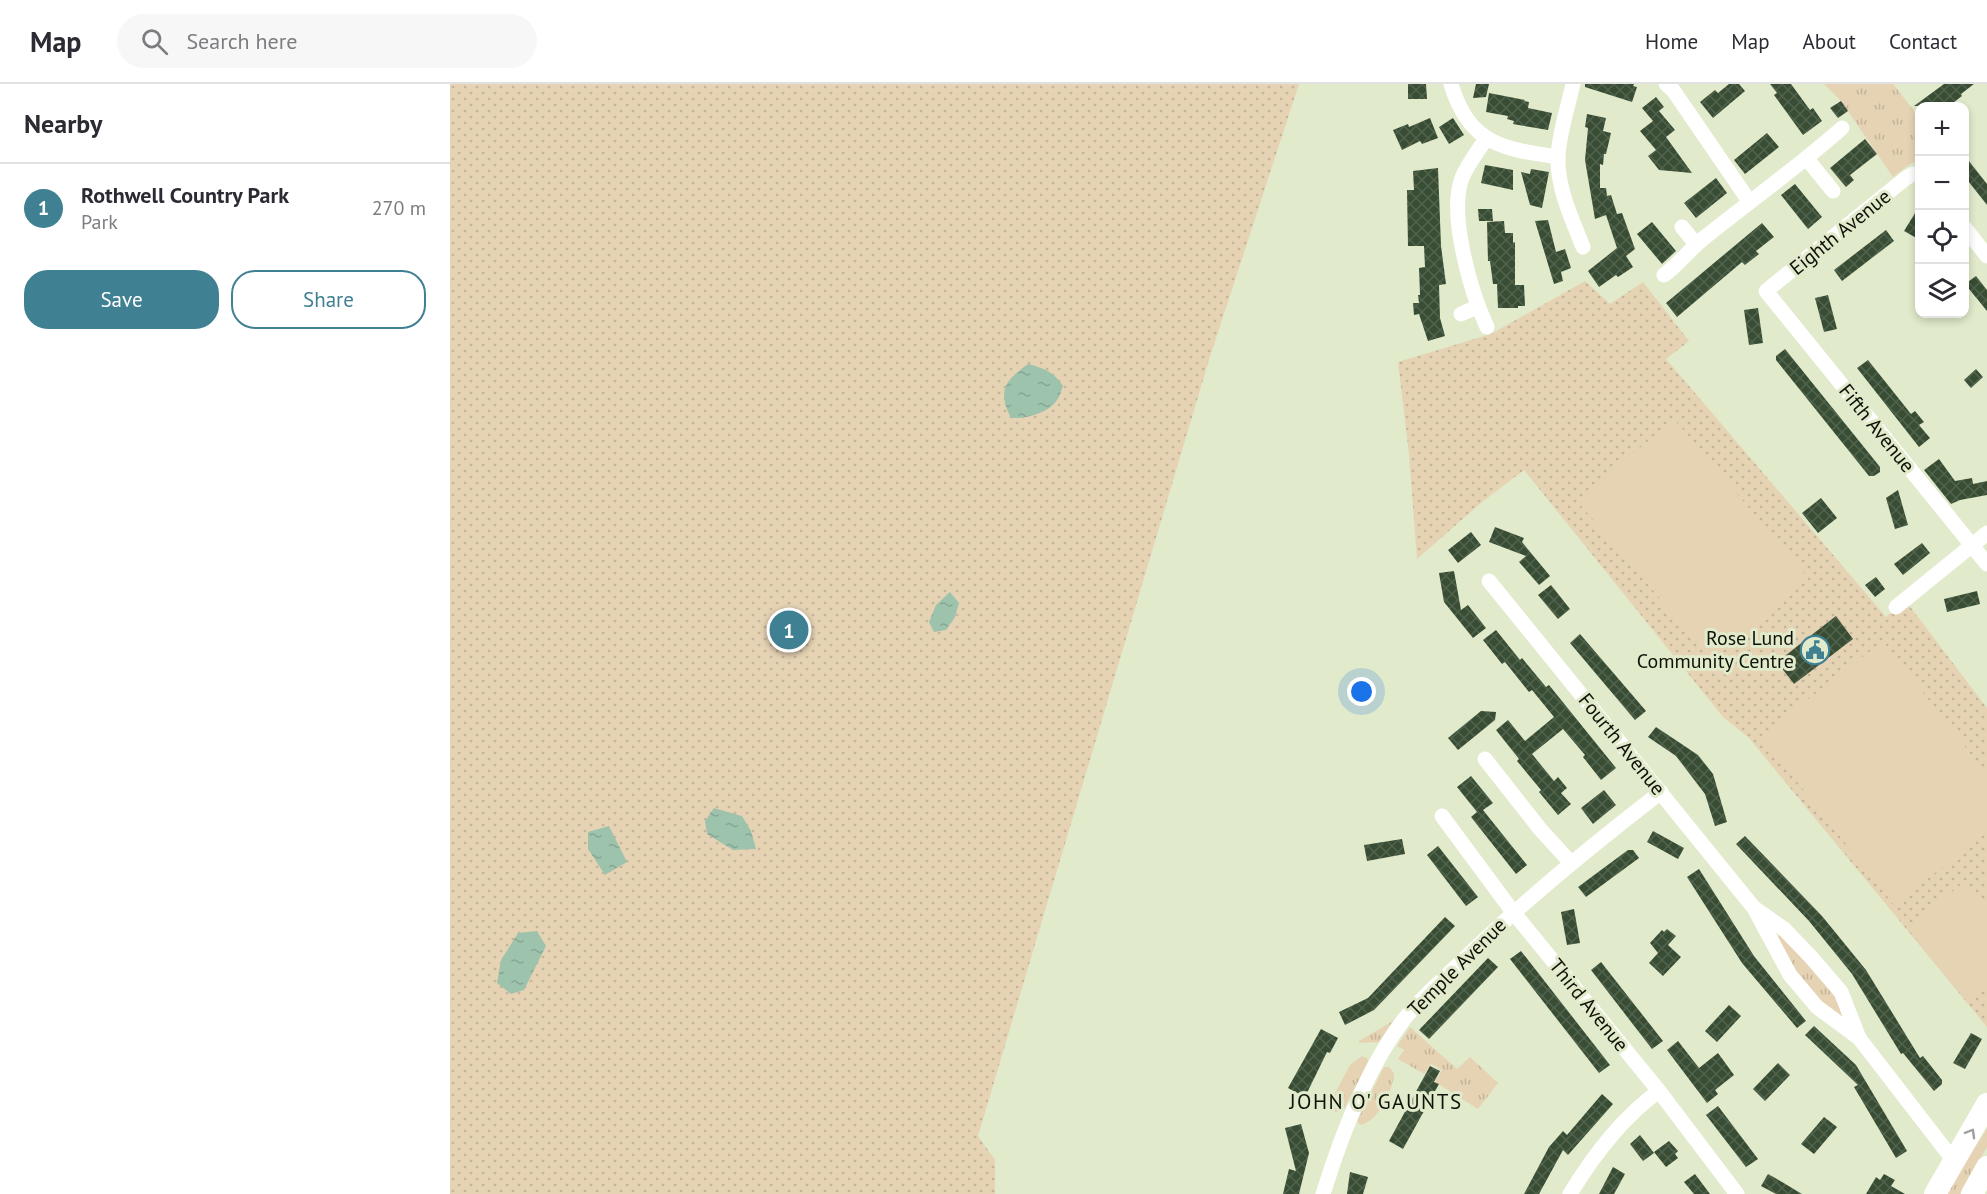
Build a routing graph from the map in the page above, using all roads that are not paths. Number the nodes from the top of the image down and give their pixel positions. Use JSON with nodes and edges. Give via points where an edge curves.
{"nodes":[{"id":1,"x":1451,"y":84,"type":"edge"},
{"id":2,"x":1573,"y":84,"type":"edge"},
{"id":3,"x":1673,"y":86,"type":"edge"},
{"id":4,"x":1842,"y":128,"type":"dead end"},
{"id":5,"x":1486,"y":139,"type":"junction"},
{"id":6,"x":1558,"y":157,"type":"junction"},
{"id":7,"x":1807,"y":159,"type":"junction"},
{"id":8,"x":1915,"y":175,"type":"edge"},
{"id":9,"x":1833,"y":191,"type":"dead end"},
{"id":10,"x":1749,"y":201,"type":"junction"},
{"id":11,"x":1682,"y":226,"type":"dead end"},
{"id":12,"x":1969,"y":232,"type":"edge"},
{"id":13,"x":1696,"y":244,"type":"junction"},
{"id":14,"x":1582,"y":247,"type":"dead end"},
{"id":15,"x":1987,"y":256,"type":"edge"},
{"id":16,"x":1664,"y":275,"type":"dead end"},
{"id":17,"x":1766,"y":291,"type":"joint"},
{"id":18,"x":1477,"y":307,"type":"junction"},
{"id":19,"x":1461,"y":314,"type":"dead end"},
{"id":20,"x":1486,"y":327,"type":"dead end"},
{"id":21,"x":1987,"y":533,"type":"edge"},
{"id":22,"x":1972,"y":545,"type":"junction"},
{"id":23,"x":1987,"y":564,"type":"edge"},
{"id":24,"x":1489,"y":581,"type":"dead end"},
{"id":25,"x":1896,"y":607,"type":"dead end"},
{"id":26,"x":1485,"y":759,"type":"dead end"},
{"id":27,"x":1661,"y":792,"type":"junction"},
{"id":28,"x":1442,"y":816,"type":"dead end"},
{"id":29,"x":1571,"y":863,"type":"junction"},
{"id":30,"x":1754,"y":908,"type":"junction"},
{"id":31,"x":1513,"y":912,"type":"junction"},
{"id":32,"x":1859,"y":1038,"type":"junction"},
{"id":33,"x":1659,"y":1091,"type":"junction"},
{"id":34,"x":1987,"y":1104,"type":"edge"},
{"id":35,"x":1954,"y":1161,"type":"junction"},
{"id":36,"x":1987,"y":1167,"type":"edge"},
{"id":37,"x":1323,"y":1194,"type":"edge"},
{"id":38,"x":1570,"y":1194,"type":"edge"},
{"id":39,"x":1737,"y":1194,"type":"edge"},
{"id":40,"x":1935,"y":1194,"type":"edge"},
{"id":41,"x":1972,"y":1194,"type":"edge"}],
"edges":[{"from":1,"to":5,"type":"street","via":[[1468,121]]},
{"from":2,"to":6,"type":"street"},
{"from":3,"to":10,"type":"street"},
{"from":4,"to":7,"type":"street"},
{"from":5,"to":6,"type":"street"},
{"from":5,"to":18,"type":"street","via":[[1461,179],[1457,208],[1465,265]]},
{"from":6,"to":14,"type":"street","via":[[1568,209]]},
{"from":7,"to":9,"type":"street"},
{"from":7,"to":10,"type":"street"},
{"from":8,"to":17,"type":"street","name":"Eighth Avenue"},
{"from":10,"to":13,"type":"street"},
{"from":11,"to":13,"type":"street"},
{"from":12,"to":15,"type":"street"},
{"from":13,"to":16,"type":"street"},
{"from":17,"to":22,"type":"street","name":"Fifth Avenue"},
{"from":18,"to":19,"type":"street"},
{"from":18,"to":20,"type":"street"},
{"from":21,"to":22,"type":"street"},
{"from":22,"to":23,"type":"street","name":"Fifth Avenue"},
{"from":22,"to":25,"type":"street"},
{"from":24,"to":27,"type":"street","name":"Fourth Avenue"},
{"from":26,"to":29,"type":"street"},
{"from":27,"to":29,"type":"street","name":"Temple Avenue"},
{"from":27,"to":30,"type":"street","name":"Fourth Avenue"},
{"from":28,"to":31,"type":"street","name":"Third Avenue"},
{"from":29,"to":31,"type":"street","name":"Temple Avenue"},
{"from":30,"to":32,"type":"street","name":"Fourth Avenue","via":[[1790,975],[1817,1007]]},
{"from":30,"to":32,"type":"street","name":"Fourth Avenue","via":[[1784,929],[1841,992]]},
{"from":31,"to":33,"type":"street","name":"Third Avenue"},
{"from":31,"to":37,"type":"street","name":"Temple Avenue","via":[[1406,1017],[1386,1046],[1346,1126]]},
{"from":32,"to":35,"type":"street","name":"Fourth Avenue"},
{"from":33,"to":38,"type":"street","via":[[1614,1133]]},
{"from":33,"to":39,"type":"street","name":"Third Avenue"},
{"from":35,"to":34,"type":"main road","one_way":true},
{"from":35,"to":40,"type":"main road"},
{"from":36,"to":41,"type":"main road"}]}
